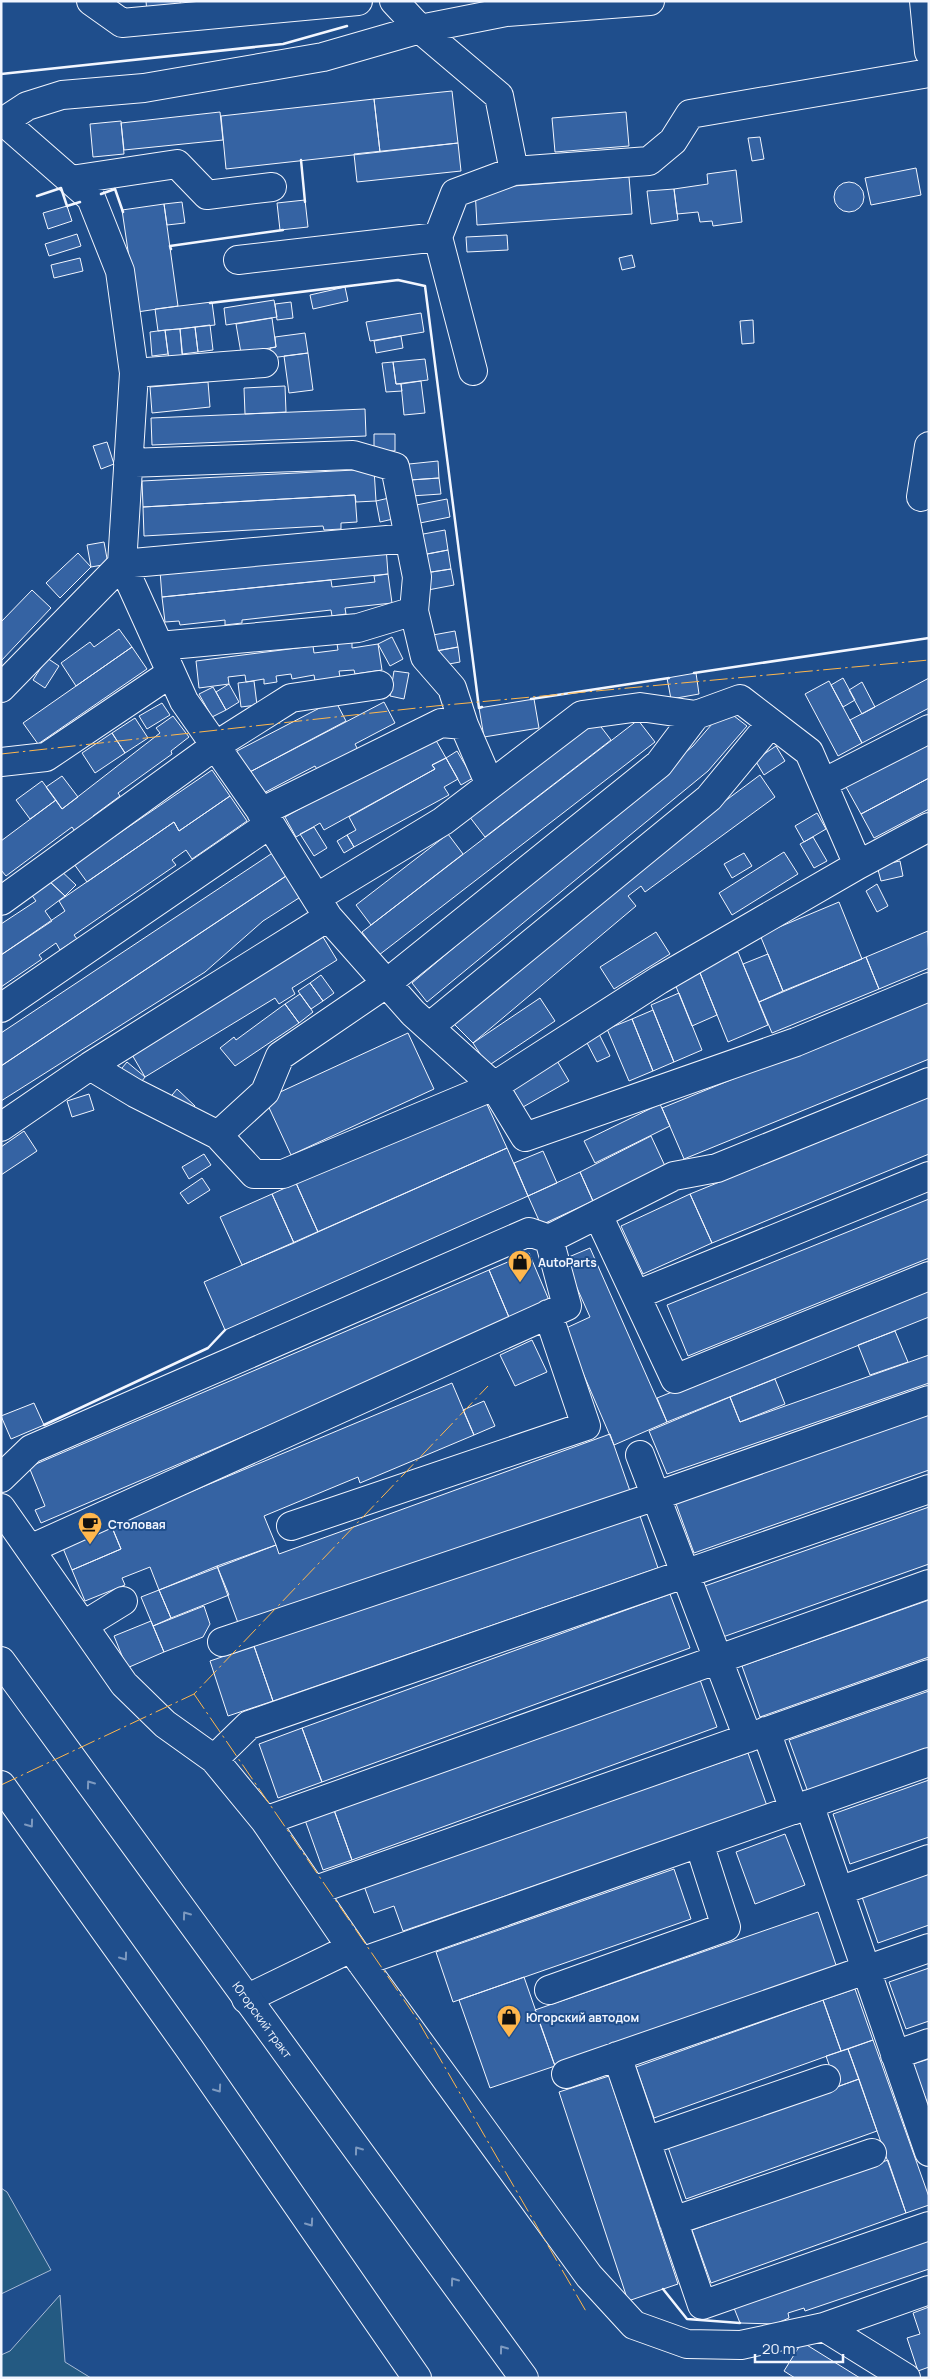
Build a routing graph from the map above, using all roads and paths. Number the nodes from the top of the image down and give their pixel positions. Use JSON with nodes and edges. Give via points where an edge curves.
{"nodes":[{"id":1,"x":90,"y":1,"type":"edge"},
{"id":2,"x":358,"y":1,"type":"edge"},
{"id":3,"x":394,"y":1,"type":"edge"},
{"id":4,"x":650,"y":1,"type":"edge"},
{"id":5,"x":924,"y":1,"type":"edge"},
{"id":6,"x":214,"y":8,"type":"edge"},
{"id":7,"x":420,"y":29,"type":"junction"},
{"id":8,"x":929,"y":52,"type":"edge"},
{"id":9,"x":929,"y":73,"type":"edge"},
{"id":10,"x":2,"y":122,"type":"edge"},
{"id":11,"x":514,"y":171,"type":"junction"},
{"id":12,"x":71,"y":180,"type":"junction"},
{"id":13,"x":272,"y":187,"type":"dead end"},
{"id":14,"x":438,"y":237,"type":"junction"},
{"id":15,"x":238,"y":260,"type":"dead end"},
{"id":16,"x":264,"y":363,"type":"dead end"},
{"id":17,"x":473,"y":371,"type":"dead end"},
{"id":18,"x":134,"y":373,"type":"junction"},
{"id":19,"x":929,"y":446,"type":"edge"},
{"id":20,"x":128,"y":463,"type":"junction"},
{"id":21,"x":921,"y":497,"type":"dead end"},
{"id":22,"x":409,"y":538,"type":"junction"},
{"id":23,"x":122,"y":564,"type":"junction"},
{"id":24,"x":414,"y":611,"type":"junction"},
{"id":25,"x":159,"y":646,"type":"junction"},
{"id":26,"x":171,"y":673,"type":"junction"},
{"id":27,"x":379,"y":685,"type":"dead end"},
{"id":28,"x":1,"y":688,"type":"edge"},
{"id":29,"x":696,"y":715,"type":"junction"},
{"id":30,"x":772,"y":723,"type":"junction"},
{"id":31,"x":464,"y":725,"type":"junction"},
{"id":32,"x":929,"y":729,"type":"edge"},
{"id":33,"x":215,"y":746,"type":"junction"},
{"id":34,"x":1,"y":762,"type":"edge"},
{"id":35,"x":823,"y":783,"type":"junction"},
{"id":36,"x":490,"y":785,"type":"junction"},
{"id":37,"x":266,"y":818,"type":"junction"},
{"id":38,"x":929,"y":828,"type":"edge"},
{"id":39,"x":858,"y":865,"type":"junction"},
{"id":40,"x":1,"y":901,"type":"edge"},
{"id":41,"x":322,"y":907,"type":"junction"},
{"id":42,"x":387,"y":983,"type":"junction"},
{"id":43,"x":929,"y":987,"type":"edge"},
{"id":44,"x":1,"y":1008,"type":"edge"},
{"id":45,"x":429,"y":1027,"type":"junction"},
{"id":46,"x":90,"y":1066,"type":"junction"},
{"id":47,"x":929,"y":1082,"type":"edge"},
{"id":48,"x":494,"y":1086,"type":"junction"},
{"id":49,"x":1,"y":1127,"type":"edge"},
{"id":50,"x":218,"y":1135,"type":"junction"},
{"id":51,"x":929,"y":1176,"type":"edge"},
{"id":52,"x":598,"y":1215,"type":"junction"},
{"id":53,"x":549,"y":1239,"type":"junction"},
{"id":54,"x":929,"y":1276,"type":"edge"},
{"id":55,"x":636,"y":1295,"type":"junction"},
{"id":56,"x":548,"y":1314,"type":"junction"},
{"id":57,"x":929,"y":1400,"type":"edge"},
{"id":58,"x":640,"y":1455,"type":"dead end"},
{"id":59,"x":1,"y":1478,"type":"edge"},
{"id":60,"x":929,"y":1488,"type":"edge"},
{"id":61,"x":656,"y":1496,"type":"junction"},
{"id":62,"x":1,"y":1508,"type":"edge"},
{"id":63,"x":291,"y":1526,"type":"dead end"},
{"id":64,"x":30,"y":1549,"type":"junction"},
{"id":65,"x":686,"y":1575,"type":"junction"},
{"id":66,"x":929,"y":1584,"type":"edge"},
{"id":67,"x":123,"y":1601,"type":"dead end"},
{"id":68,"x":84,"y":1625,"type":"junction"},
{"id":69,"x":222,"y":1642,"type":"dead end"},
{"id":70,"x":718,"y":1659,"type":"junction"},
{"id":71,"x":1,"y":1661,"type":"edge"},
{"id":72,"x":929,"y":1674,"type":"edge"},
{"id":73,"x":757,"y":1735,"type":"junction"},
{"id":74,"x":214,"y":1759,"type":"junction"},
{"id":75,"x":929,"y":1762,"type":"edge"},
{"id":76,"x":1,"y":1785,"type":"edge"},
{"id":77,"x":801,"y":1807,"type":"junction"},
{"id":78,"x":265,"y":1821,"type":"junction"},
{"id":79,"x":699,"y":1843,"type":"junction"},
{"id":80,"x":929,"y":1859,"type":"edge"},
{"id":81,"x":313,"y":1891,"type":"junction"},
{"id":82,"x":839,"y":1891,"type":"junction"},
{"id":83,"x":929,"y":1948,"type":"edge"},
{"id":84,"x":356,"y":1955,"type":"junction"},
{"id":85,"x":866,"y":1970,"type":"junction"},
{"id":86,"x":549,"y":1990,"type":"dead end"},
{"id":87,"x":246,"y":1999,"type":"junction"},
{"id":88,"x":929,"y":2044,"type":"edge"},
{"id":89,"x":895,"y":2055,"type":"junction"},
{"id":90,"x":617,"y":2056,"type":"junction"},
{"id":91,"x":566,"y":2074,"type":"dead end"},
{"id":92,"x":826,"y":2079,"type":"dead end"},
{"id":93,"x":646,"y":2141,"type":"junction"},
{"id":94,"x":927,"y":2143,"type":"edge"},
{"id":95,"x":872,"y":2153,"type":"dead end"},
{"id":96,"x":673,"y":2221,"type":"junction"},
{"id":97,"x":929,"y":2226,"type":"edge"},
{"id":98,"x":929,"y":2290,"type":"edge"},
{"id":99,"x":824,"y":2327,"type":"junction"},
{"id":100,"x":417,"y":2378,"type":"edge"},
{"id":101,"x":524,"y":2378,"type":"edge"},
{"id":102,"x":906,"y":2378,"type":"edge"}],
"edges":[{"from":1,"to":6,"type":"main road","via":[[122,23]]},
{"from":2,"to":6,"type":"main road"},
{"from":3,"to":7,"type":"main road"},
{"from":4,"to":7,"type":"main road","via":[[506,12]]},
{"from":5,"to":8,"type":"main road"},
{"from":7,"to":10,"type":"main road","via":[[323,57],[144,88],[62,95],[27,106]]},
{"from":7,"to":11,"type":"main road","via":[[499,96]]},
{"from":9,"to":11,"type":"main road","via":[[690,114],[673,141],[649,161]]},
{"from":10,"to":12,"type":"main road"},
{"from":11,"to":14,"type":"main road","via":[[455,193]]},
{"from":12,"to":13,"type":"main road","via":[[177,164],[207,195]]},
{"from":12,"to":18,"type":"main road","via":[[91,198],[120,271]]},
{"from":14,"to":15,"type":"main road"},
{"from":14,"to":17,"type":"main road"},
{"from":16,"to":18,"type":"main road"},
{"from":18,"to":20,"type":"main road"},
{"from":19,"to":21,"type":"main road"},
{"from":20,"to":22,"type":"main road","via":[[353,455],[395,467]]},
{"from":20,"to":23,"type":"main road"},
{"from":22,"to":23,"type":"main road"},
{"from":22,"to":24,"type":"main road","via":[[417,577]]},
{"from":23,"to":25,"type":"main road"},
{"from":23,"to":28,"type":"main road"},
{"from":24,"to":25,"type":"main road","via":[[358,628]]},
{"from":24,"to":31,"type":"main road","via":[[425,657],[452,688]]},
{"from":25,"to":26,"type":"main road"},
{"from":26,"to":33,"type":"main road","via":[[184,701]]},
{"from":26,"to":34,"type":"main road","via":[[46,757]]},
{"from":27,"to":33,"type":"main road","via":[[291,698]]},
{"from":29,"to":30,"type":"main road","via":[[740,699]]},
{"from":29,"to":36,"type":"main road","via":[[640,707],[582,715]]},
{"from":29,"to":42,"type":"main road","via":[[659,764]]},
{"from":30,"to":35,"type":"main road","via":[[809,752]]},
{"from":30,"to":45,"type":"main road","via":[[709,798]]},
{"from":31,"to":36,"type":"main road"},
{"from":31,"to":37,"type":"main road","via":[[441,723]]},
{"from":32,"to":35,"type":"main road"},
{"from":33,"to":37,"type":"main road"},
{"from":33,"to":40,"type":"main road"},
{"from":35,"to":39,"type":"main road"},
{"from":36,"to":41,"type":"main road"},
{"from":37,"to":41,"type":"main road"},
{"from":37,"to":44,"type":"main road"},
{"from":38,"to":39,"type":"main road"},
{"from":39,"to":48,"type":"main road","via":[[659,980]]},
{"from":41,"to":42,"type":"main road"},
{"from":41,"to":46,"type":"main road"},
{"from":42,"to":45,"type":"main road"},
{"from":42,"to":50,"type":"main road","via":[[280,1056],[265,1092]]},
{"from":43,"to":48,"type":"main road","via":[[796,1042],[525,1137]]},
{"from":45,"to":48,"type":"main road"},
{"from":46,"to":49,"type":"main road"},
{"from":46,"to":50,"type":"main road"},
{"from":47,"to":52,"type":"main road","via":[[717,1168],[674,1176]]},
{"from":48,"to":50,"type":"main road","via":[[283,1174],[254,1174]]},
{"from":51,"to":55,"type":"main road"},
{"from":52,"to":53,"type":"main road"},
{"from":52,"to":55,"type":"main road"},
{"from":53,"to":56,"type":"main road","via":[[567,1306]]},
{"from":53,"to":59,"type":"main road","via":[[529,1232],[40,1445],[31,1449]]},
{"from":54,"to":55,"type":"main road","via":[[674,1379]]},
{"from":56,"to":63,"type":"main road","via":[[586,1426]]},
{"from":56,"to":64,"type":"main road"},
{"from":57,"to":61,"type":"main road"},
{"from":58,"to":61,"type":"main road"},
{"from":60,"to":65,"type":"main road"},
{"from":61,"to":65,"type":"main road"},
{"from":61,"to":69,"type":"main road"},
{"from":62,"to":64,"type":"main road"},
{"from":64,"to":68,"type":"main road"},
{"from":65,"to":70,"type":"main road"},
{"from":65,"to":74,"type":"main road","via":[[249,1725]]},
{"from":66,"to":70,"type":"main road"},
{"from":67,"to":68,"type":"main road"},
{"from":68,"to":74,"type":"main road","via":[[124,1684],[165,1724]]},
{"from":70,"to":73,"type":"main road"},
{"from":70,"to":78,"type":"main road"},
{"from":87,"to":71,"type":"main road","name":"Югорский тракт","one_way":true},
{"from":72,"to":73,"type":"main road"},
{"from":73,"to":77,"type":"main road"},
{"from":73,"to":81,"type":"main road"},
{"from":74,"to":78,"type":"main road"},
{"from":75,"to":77,"type":"main road"},
{"from":76,"to":100,"type":"main road","one_way":true,"via":[[190,2048]]},
{"from":77,"to":79,"type":"main road"},
{"from":77,"to":82,"type":"main road"},
{"from":78,"to":81,"type":"main road"},
{"from":79,"to":84,"type":"main road"},
{"from":79,"to":86,"type":"main road","via":[[726,1927]]},
{"from":80,"to":82,"type":"main road"},
{"from":81,"to":84,"type":"main road"},
{"from":82,"to":85,"type":"main road"},
{"from":83,"to":85,"type":"main road"},
{"from":84,"to":87,"type":"main road"},
{"from":84,"to":99,"type":"main road","via":[[589,2276],[634,2325],[687,2344],[741,2344]]},
{"from":85,"to":89,"type":"main road"},
{"from":85,"to":90,"type":"main road"},
{"from":101,"to":87,"type":"main road","name":"Югорский тракт","one_way":true},
{"from":88,"to":89,"type":"main road"},
{"from":89,"to":94,"type":"main road"},
{"from":90,"to":91,"type":"main road"},
{"from":90,"to":93,"type":"main road"},
{"from":92,"to":93,"type":"main road"},
{"from":93,"to":96,"type":"main road"},
{"from":95,"to":96,"type":"main road"},
{"from":96,"to":97,"type":"main road","via":[[702,2305]]},
{"from":98,"to":99,"type":"main road"},
{"from":99,"to":102,"type":"main road"}]}
